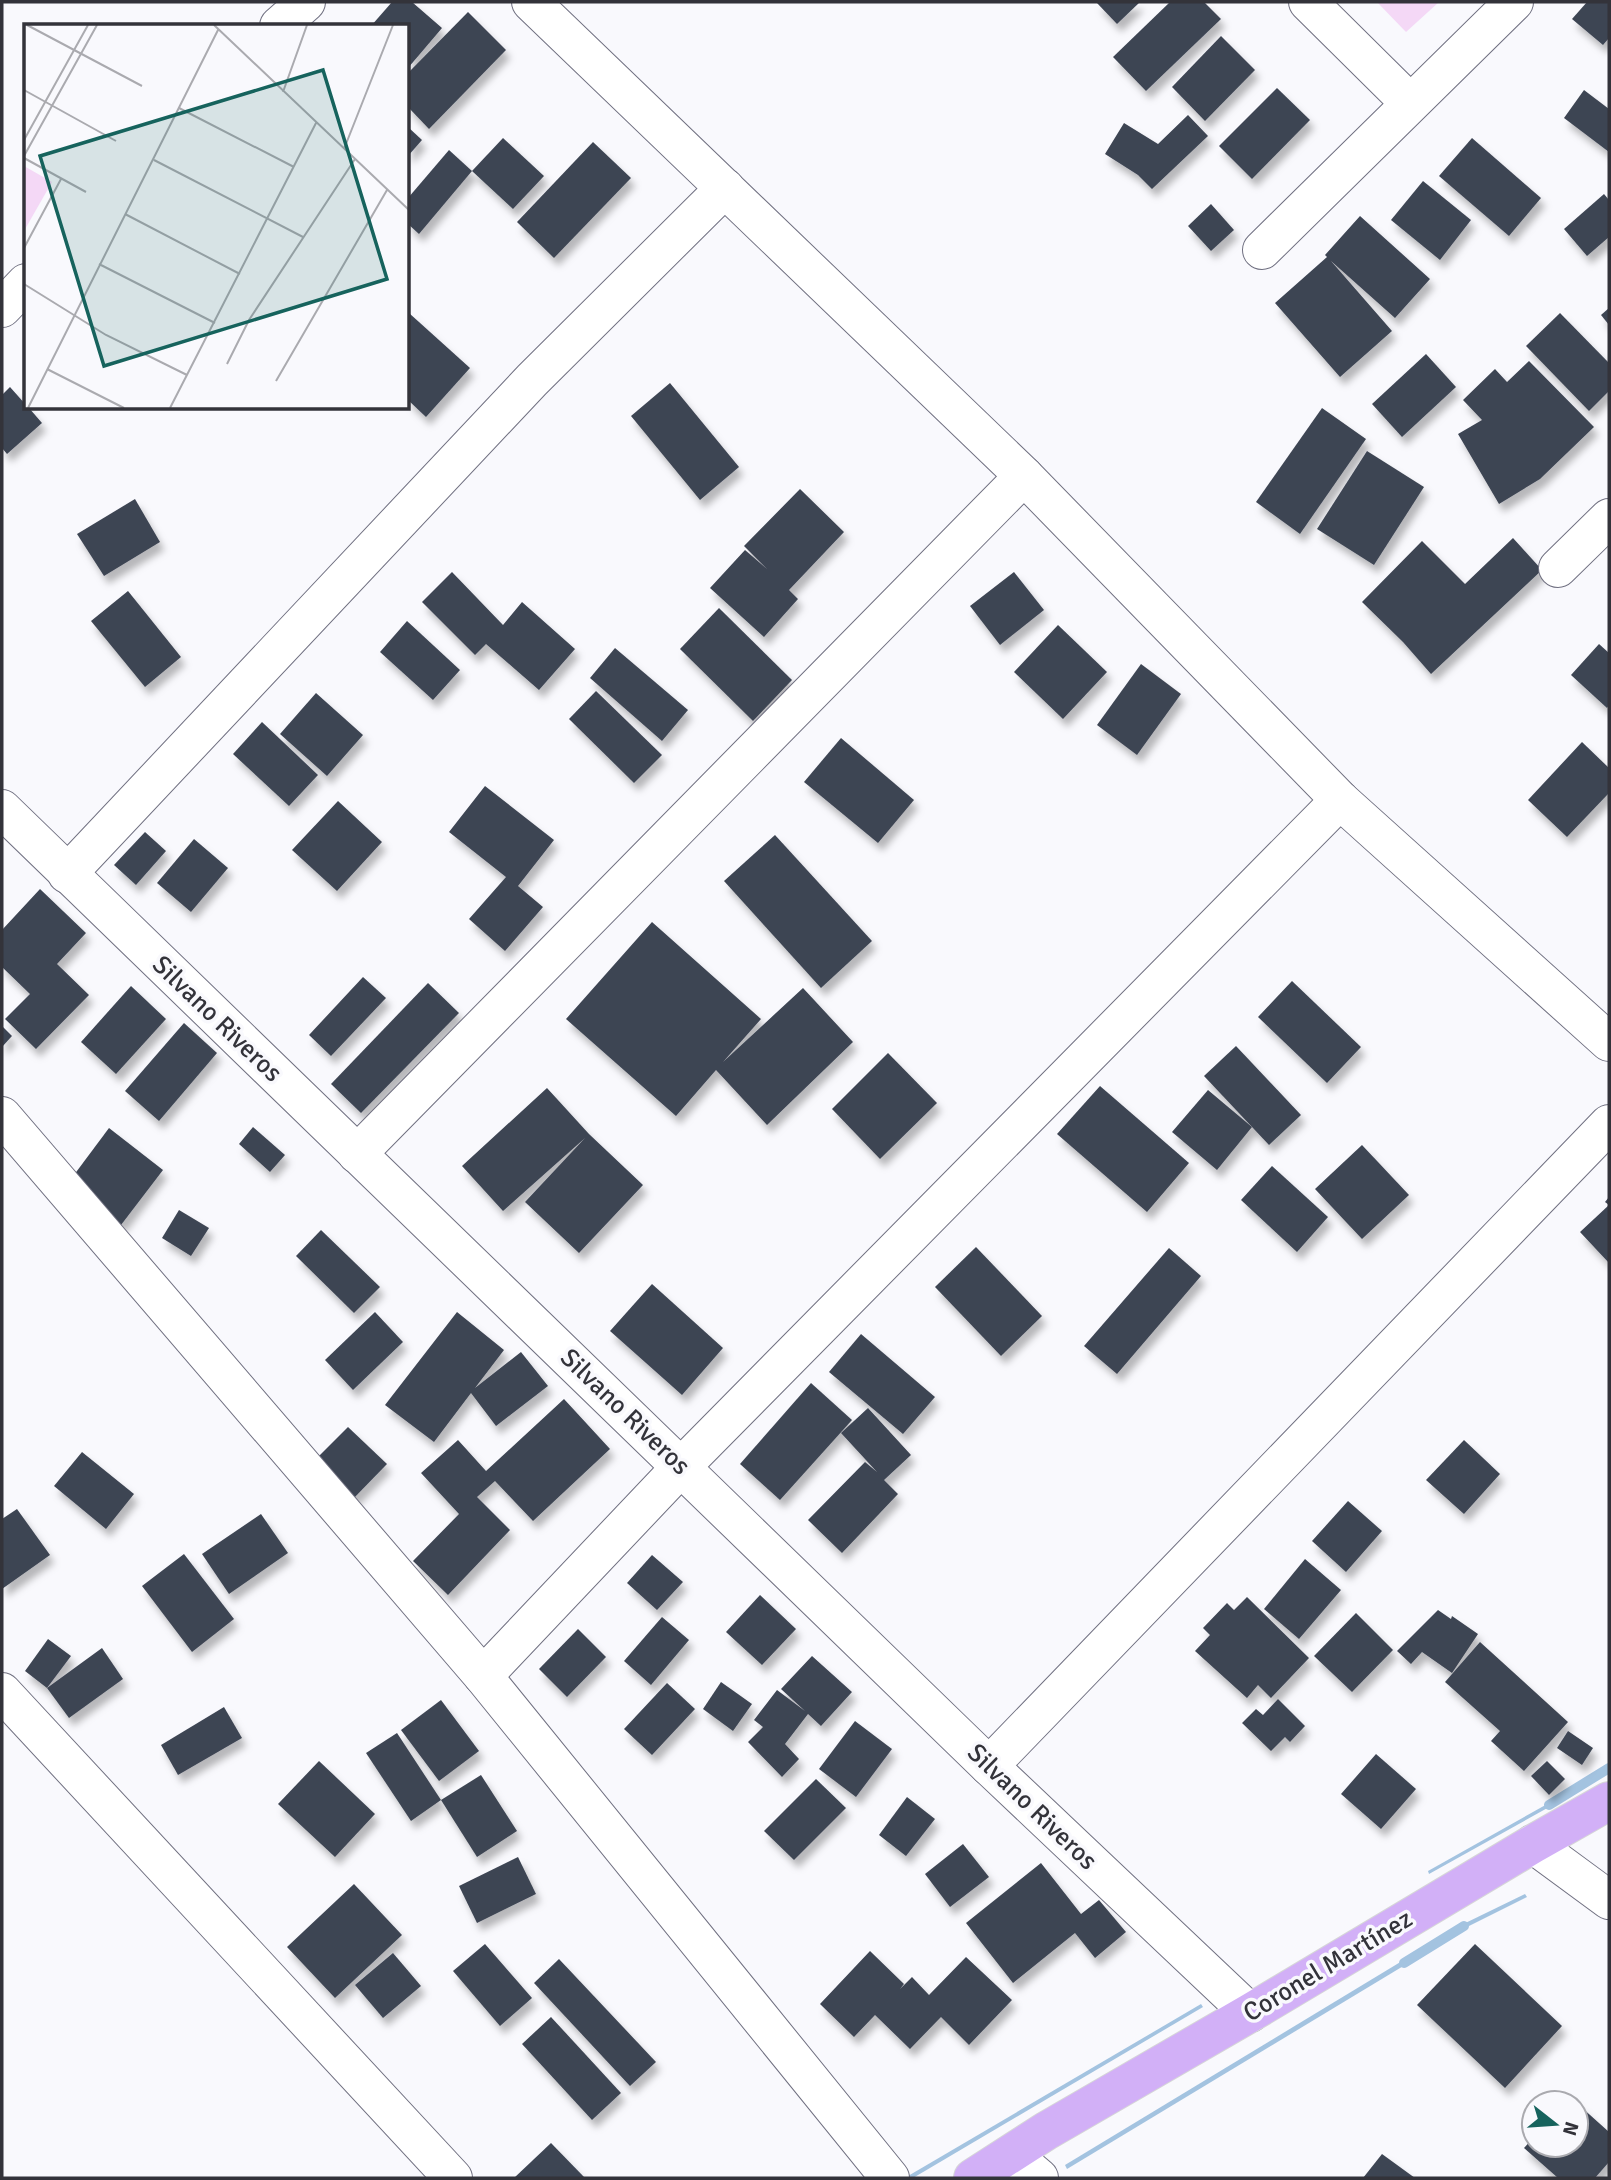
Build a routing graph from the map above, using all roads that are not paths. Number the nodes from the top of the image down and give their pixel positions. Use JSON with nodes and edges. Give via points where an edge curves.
{"nodes":[{"id":1,"x":306,"y":2,"type":"edge"},
{"id":2,"x":531,"y":2,"type":"edge"},
{"id":3,"x":1308,"y":2,"type":"edge"},
{"id":4,"x":1514,"y":2,"type":"edge"},
{"id":5,"x":281,"y":24,"type":"edge"},
{"id":6,"x":1409,"y":103,"type":"junction"},
{"id":7,"x":725,"y":188,"type":"junction"},
{"id":8,"x":1262,"y":250,"type":"dead end"},
{"id":9,"x":24,"y":285,"type":"edge"},
{"id":10,"x":2,"y":309,"type":"edge"},
{"id":11,"x":1024,"y":476,"type":"junction"},
{"id":12,"x":1609,"y":518,"type":"edge"},
{"id":13,"x":1558,"y":568,"type":"dead end"},
{"id":14,"x":1340,"y":800,"type":"junction"},
{"id":15,"x":2,"y":809,"type":"edge"},
{"id":16,"x":67,"y":874,"type":"junction"},
{"id":17,"x":1609,"y":1042,"type":"edge"},
{"id":18,"x":2,"y":1116,"type":"edge"},
{"id":19,"x":1609,"y":1124,"type":"edge"},
{"id":20,"x":357,"y":1154,"type":"junction"},
{"id":21,"x":682,"y":1466,"type":"junction"},
{"id":22,"x":483,"y":1676,"type":"junction"},
{"id":23,"x":2,"y":1692,"type":"edge"},
{"id":24,"x":989,"y":1766,"type":"junction"},
{"id":25,"x":1609,"y":1801,"type":"edge"},
{"id":26,"x":1533,"y":1844,"type":"junction"},
{"id":27,"x":1609,"y":1900,"type":"edge"},
{"id":28,"x":1250,"y":2013,"type":"junction"},
{"id":29,"x":1025,"y":2166,"type":"edge"},
{"id":30,"x":453,"y":2178,"type":"edge"},
{"id":31,"x":890,"y":2178,"type":"edge"},
{"id":32,"x":973,"y":2178,"type":"edge"}],
"edges":[{"from":1,"to":5,"type":"street"},
{"from":2,"to":7,"type":"street"},
{"from":3,"to":6,"type":"street"},
{"from":4,"to":6,"type":"street"},
{"from":6,"to":8,"type":"street"},
{"from":7,"to":11,"type":"street"},
{"from":7,"to":16,"type":"street","via":[[532,380]]},
{"from":9,"to":10,"type":"street"},
{"from":11,"to":14,"type":"street"},
{"from":11,"to":20,"type":"street"},
{"from":12,"to":13,"type":"street"},
{"from":14,"to":17,"type":"street"},
{"from":14,"to":21,"type":"street"},
{"from":15,"to":16,"type":"street","name":"Silvano Riveros"},
{"from":16,"to":20,"type":"street","name":"Silvano Riveros"},
{"from":18,"to":22,"type":"street"},
{"from":19,"to":24,"type":"street"},
{"from":20,"to":21,"type":"street","name":"Silvano Riveros"},
{"from":21,"to":22,"type":"street"},
{"from":21,"to":24,"type":"street","name":"Silvano Riveros"},
{"from":22,"to":31,"type":"street"},
{"from":23,"to":30,"type":"street"},
{"from":24,"to":28,"type":"street","name":"Silvano Riveros"},
{"from":25,"to":26,"type":"main road","name":"Coronel Martínez"},
{"from":26,"to":27,"type":"street"},
{"from":26,"to":28,"type":"main road","name":"Coronel Martínez"},
{"from":28,"to":29,"type":"main road","name":"Coronel Martínez","via":[[1046,2131]]},
{"from":29,"to":32,"type":"main road"}]}
